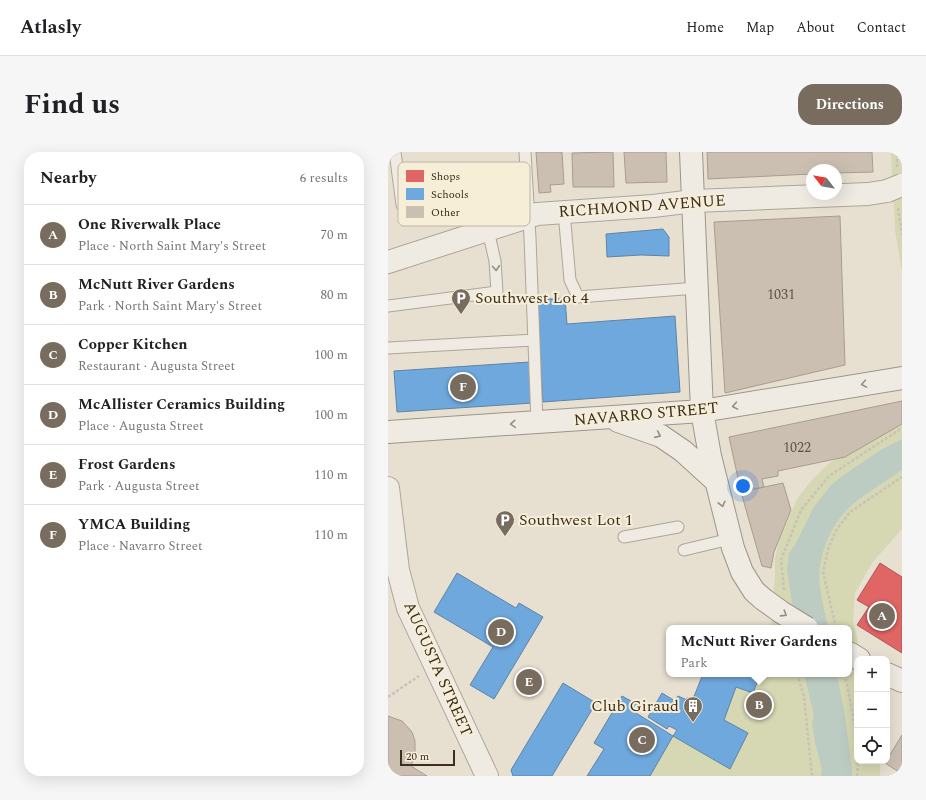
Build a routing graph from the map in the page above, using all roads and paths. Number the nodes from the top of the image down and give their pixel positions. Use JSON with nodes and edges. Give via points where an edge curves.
{"nodes":[{"id":1,"x":395,"y":152,"type":"edge"},
{"id":2,"x":525,"y":152,"type":"edge"},
{"id":3,"x":691,"y":152,"type":"edge"},
{"id":4,"x":526,"y":162,"type":"edge"},
{"id":5,"x":398,"y":175,"type":"edge"},
{"id":6,"x":895,"y":188,"type":"edge"},
{"id":7,"x":694,"y":201,"type":"junction"},
{"id":8,"x":564,"y":212,"type":"junction"},
{"id":9,"x":530,"y":216,"type":"edge"},
{"id":10,"x":500,"y":226,"type":"edge"},
{"id":11,"x":529,"y":226,"type":"edge"},
{"id":12,"x":488,"y":230,"type":"junction"},
{"id":13,"x":388,"y":262,"type":"edge"},
{"id":14,"x":697,"y":288,"type":"junction"},
{"id":15,"x":388,"y":306,"type":"edge"},
{"id":16,"x":534,"y":340,"type":"junction"},
{"id":17,"x":388,"y":348,"type":"edge"},
{"id":18,"x":902,"y":378,"type":"edge"},
{"id":19,"x":702,"y":412,"type":"junction"},
{"id":20,"x":608,"y":418,"type":"junction"},
{"id":21,"x":537,"y":422,"type":"junction"},
{"id":22,"x":902,"y":428,"type":"edge"},
{"id":23,"x":388,"y":432,"type":"edge"},
{"id":24,"x":902,"y":477,"type":"edge"},
{"id":25,"x":716,"y":481,"type":"junction"},
{"id":26,"x":388,"y":488,"type":"edge"},
{"id":27,"x":678,"y":528,"type":"dead end"},
{"id":28,"x":624,"y":537,"type":"dead end"},
{"id":29,"x":730,"y":538,"type":"junction"},
{"id":30,"x":684,"y":550,"type":"dead end"},
{"id":31,"x":784,"y":598,"type":"dead end"},
{"id":32,"x":802,"y":625,"type":"edge"},
{"id":33,"x":835,"y":625,"type":"edge"},
{"id":34,"x":419,"y":675,"type":"dead end"},
{"id":35,"x":890,"y":675,"type":"edge"},
{"id":36,"x":799,"y":677,"type":"edge"},
{"id":37,"x":846,"y":677,"type":"edge"},
{"id":38,"x":902,"y":681,"type":"edge"},
{"id":39,"x":388,"y":697,"type":"edge"},
{"id":40,"x":855,"y":728,"type":"edge"},
{"id":41,"x":858,"y":764,"type":"edge"},
{"id":42,"x":487,"y":776,"type":"edge"},
{"id":43,"x":812,"y":776,"type":"edge"},
{"id":44,"x":857,"y":776,"type":"edge"}],
"edges":[{"from":1,"to":5,"type":"lane"},
{"from":2,"to":4,"type":"lane"},
{"from":3,"to":7,"type":"street"},
{"from":6,"to":7,"type":"street","name":"RICHMOND AVENUE","via":[[868,194]]},
{"from":7,"to":8,"type":"street","name":"RICHMOND AVENUE"},
{"from":7,"to":14,"type":"street"},
{"from":8,"to":9,"type":"street","name":"RICHMOND AVENUE"},
{"from":8,"to":14,"type":"lane","via":[[570,280],[578,297]]},
{"from":10,"to":12,"type":"street","name":"RICHMOND AVENUE"},
{"from":11,"to":16,"type":"lane"},
{"from":12,"to":13,"type":"street","name":"RICHMOND AVENUE"},
{"from":12,"to":15,"type":"lane","one_way":true,"via":[[495,261],[497,292]]},
{"from":14,"to":19,"type":"street"},
{"from":16,"to":17,"type":"lane"},
{"from":16,"to":21,"type":"lane"},
{"from":18,"to":19,"type":"street","name":"NAVARRO STREET","one_way":true},
{"from":19,"to":20,"type":"street","name":"NAVARRO STREET"},
{"from":19,"to":25,"type":"street"},
{"from":20,"to":21,"type":"street","name":"NAVARRO STREET"},
{"from":20,"to":25,"type":"street","one_way":true,"via":[[661,436],[683,451]]},
{"from":21,"to":23,"type":"street","name":"NAVARRO STREET","one_way":true},
{"from":22,"to":31,"type":"path","via":[[829,476],[801,510],[781,560]]},
{"from":24,"to":33,"type":"path","via":[[850,512],[837,529],[829,546],[823,572]]},
{"from":25,"to":29,"type":"street","one_way":true},
{"from":26,"to":42,"type":"street","name":"AUGUSTA STREET","via":[[398,570],[408,608]]},
{"from":27,"to":28,"type":"lane"},
{"from":29,"to":30,"type":"lane"},
{"from":29,"to":32,"type":"street","one_way":true,"bridge":true,"via":[[742,572],[754,590]]},
{"from":34,"to":39,"type":"path"},
{"from":35,"to":38,"type":"street"},
{"from":36,"to":43,"type":"path","via":[[804,696]]},
{"from":37,"to":40,"type":"path"},
{"from":41,"to":44,"type":"path"}]}
